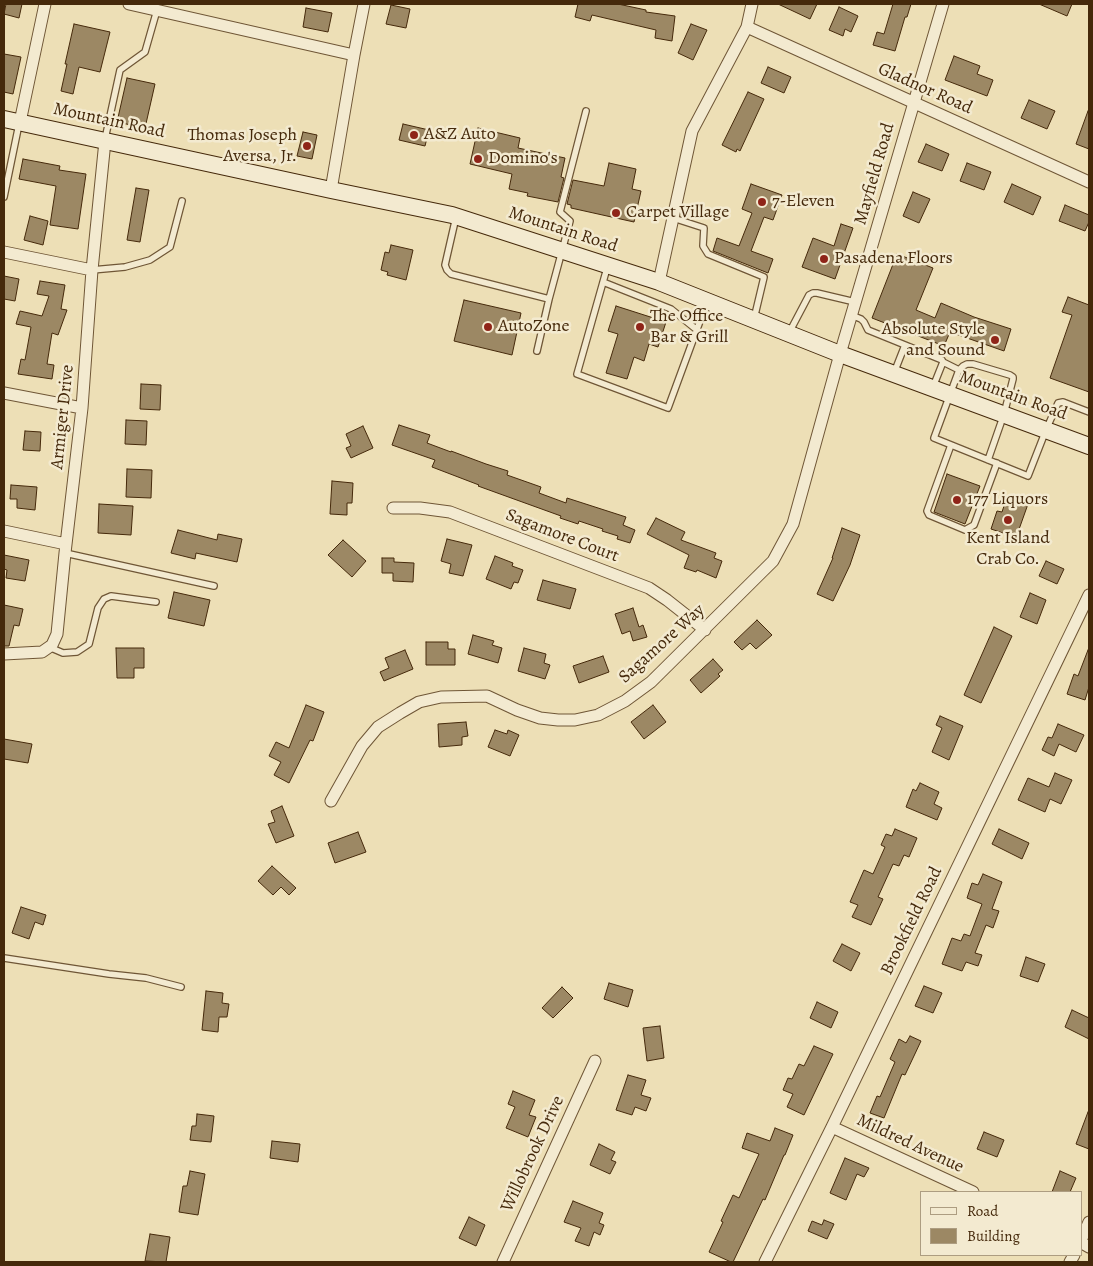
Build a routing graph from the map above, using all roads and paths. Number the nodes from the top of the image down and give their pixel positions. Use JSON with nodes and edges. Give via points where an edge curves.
{"nodes":[{"id":1,"x":45,"y":4,"type":"edge"},
{"id":2,"x":129,"y":4,"type":"edge"},
{"id":3,"x":364,"y":4,"type":"edge"},
{"id":4,"x":752,"y":4,"type":"edge"},
{"id":5,"x":943,"y":4,"type":"edge"},
{"id":6,"x":157,"y":10,"type":"junction"},
{"id":7,"x":747,"y":27,"type":"junction"},
{"id":8,"x":354,"y":54,"type":"junction"},
{"id":9,"x":914,"y":103,"type":"junction"},
{"id":10,"x":586,"y":111,"type":"dead end"},
{"id":11,"x":12,"y":120,"type":"edge"},
{"id":12,"x":105,"y":141,"type":"junction"},
{"id":13,"x":1089,"y":182,"type":"edge"},
{"id":14,"x":331,"y":190,"type":"junction"},
{"id":15,"x":4,"y":197,"type":"edge"},
{"id":16,"x":182,"y":200,"type":"dead end"},
{"id":17,"x":456,"y":216,"type":"junction"},
{"id":18,"x":673,"y":218,"type":"junction"},
{"id":19,"x":562,"y":251,"type":"junction"},
{"id":20,"x":4,"y":252,"type":"edge"},
{"id":21,"x":608,"y":266,"type":"junction"},
{"id":22,"x":92,"y":270,"type":"junction"},
{"id":23,"x":603,"y":282,"type":"junction"},
{"id":24,"x":659,"y":282,"type":"junction"},
{"id":25,"x":549,"y":299,"type":"junction"},
{"id":26,"x":708,"y":301,"type":"junction"},
{"id":27,"x":855,"y":302,"type":"junction"},
{"id":28,"x":851,"y":315,"type":"junction"},
{"id":29,"x":753,"y":320,"type":"junction"},
{"id":30,"x":697,"y":330,"type":"junction"},
{"id":31,"x":789,"y":333,"type":"junction"},
{"id":32,"x":906,"y":345,"type":"junction"},
{"id":33,"x":536,"y":351,"type":"dead end"},
{"id":34,"x":840,"y":354,"type":"junction"},
{"id":35,"x":943,"y":362,"type":"junction"},
{"id":36,"x":959,"y":370,"type":"junction"},
{"id":37,"x":894,"y":374,"type":"junction"},
{"id":38,"x":933,"y":388,"type":"junction"},
{"id":39,"x":4,"y":393,"type":"edge"},
{"id":40,"x":950,"y":394,"type":"junction"},
{"id":41,"x":82,"y":408,"type":"junction"},
{"id":42,"x":1089,"y":412,"type":"edge"},
{"id":43,"x":1004,"y":414,"type":"junction"},
{"id":44,"x":1046,"y":430,"type":"junction"},
{"id":45,"x":951,"y":445,"type":"junction"},
{"id":46,"x":1089,"y":446,"type":"edge"},
{"id":47,"x":988,"y":460,"type":"junction"},
{"id":48,"x":997,"y":463,"type":"junction"},
{"id":49,"x":393,"y":508,"type":"dead end"},
{"id":50,"x":4,"y":531,"type":"edge"},
{"id":51,"x":66,"y":548,"type":"junction"},
{"id":52,"x":214,"y":586,"type":"dead end"},
{"id":53,"x":1089,"y":595,"type":"edge"},
{"id":54,"x":156,"y":602,"type":"dead end"},
{"id":55,"x":705,"y":630,"type":"junction"},
{"id":56,"x":49,"y":647,"type":"junction"},
{"id":57,"x":4,"y":654,"type":"edge"},
{"id":58,"x":331,"y":801,"type":"dead end"},
{"id":59,"x":4,"y":958,"type":"edge"},
{"id":60,"x":181,"y":987,"type":"dead end"},
{"id":61,"x":595,"y":1061,"type":"dead end"},
{"id":62,"x":832,"y":1127,"type":"junction"},
{"id":63,"x":971,"y":1191,"type":"edge"},
{"id":64,"x":1089,"y":1222,"type":"edge"},
{"id":65,"x":1083,"y":1236,"type":"edge"},
{"id":66,"x":503,"y":1262,"type":"edge"},
{"id":67,"x":765,"y":1262,"type":"edge"}],
"edges":[{"from":1,"to":11,"type":"street"},
{"from":2,"to":6,"type":"street"},
{"from":3,"to":8,"type":"street"},
{"from":4,"to":7,"type":"street"},
{"from":5,"to":9,"type":"street","name":"Mayfield Road"},
{"from":6,"to":8,"type":"street"},
{"from":6,"to":12,"type":"lane","via":[[145,52],[120,70]]},
{"from":7,"to":9,"type":"street","name":"Gladnor Road"},
{"from":7,"to":18,"type":"street","via":[[692,131]]},
{"from":8,"to":14,"type":"street"},
{"from":9,"to":13,"type":"street","name":"Gladnor Road"},
{"from":9,"to":27,"type":"street","name":"Mayfield Road"},
{"from":10,"to":19,"type":"lane","via":[[560,212],[570,221]]},
{"from":11,"to":12,"type":"main road","name":"Mountain Road"},
{"from":11,"to":15,"type":"lane"},
{"from":12,"to":14,"type":"main road","name":"Mountain Road"},
{"from":12,"to":22,"type":"street","name":"Armiger Drive"},
{"from":14,"to":17,"type":"main road","name":"Mountain Road"},
{"from":16,"to":22,"type":"lane","via":[[170,247],[150,260],[125,267]]},
{"from":17,"to":19,"type":"main road","name":"Mountain Road"},
{"from":17,"to":25,"type":"lane","via":[[446,270]]},
{"from":18,"to":24,"type":"street"},
{"from":18,"to":29,"type":"lane","via":[[704,228],[703,246],[708,254],[764,277]]},
{"from":19,"to":21,"type":"main road","name":"Mountain Road"},
{"from":19,"to":25,"type":"lane"},
{"from":20,"to":22,"type":"street"},
{"from":21,"to":23,"type":"lane"},
{"from":21,"to":24,"type":"main road","name":"Mountain Road"},
{"from":22,"to":41,"type":"street","name":"Armiger Drive"},
{"from":23,"to":30,"type":"lane","via":[[671,309]]},
{"from":23,"to":30,"type":"lane","via":[[577,374],[668,408]]},
{"from":24,"to":26,"type":"main road","name":"Mountain Road"},
{"from":25,"to":33,"type":"lane"},
{"from":26,"to":29,"type":"main road","name":"Mountain Road"},
{"from":26,"to":30,"type":"lane"},
{"from":27,"to":28,"type":"street","name":"Mayfield Road"},
{"from":27,"to":31,"type":"lane","via":[[812,293]]},
{"from":28,"to":32,"type":"lane","via":[[861,319],[868,330]]},
{"from":28,"to":34,"type":"street","name":"Mayfield Road"},
{"from":29,"to":31,"type":"main road","name":"Mountain Road"},
{"from":31,"to":34,"type":"main road","name":"Mountain Road"},
{"from":32,"to":35,"type":"lane"},
{"from":32,"to":37,"type":"lane"},
{"from":34,"to":37,"type":"main road","name":"Mountain Road"},
{"from":34,"to":55,"type":"street","name":"Sagamore Way","via":[[793,524],[774,561]]},
{"from":35,"to":36,"type":"lane"},
{"from":35,"to":38,"type":"lane"},
{"from":36,"to":40,"type":"lane"},
{"from":36,"to":43,"type":"lane","via":[[973,364],[1013,377]]},
{"from":37,"to":38,"type":"main road","name":"Mountain Road"},
{"from":38,"to":40,"type":"main road","name":"Mountain Road"},
{"from":39,"to":41,"type":"street"},
{"from":40,"to":43,"type":"main road","name":"Mountain Road"},
{"from":40,"to":45,"type":"lane","via":[[934,438]]},
{"from":41,"to":51,"type":"street","name":"Armiger Drive"},
{"from":42,"to":44,"type":"lane","via":[[1058,403]]},
{"from":43,"to":44,"type":"main road","name":"Mountain Road"},
{"from":43,"to":47,"type":"lane"},
{"from":44,"to":46,"type":"main road","name":"Mountain Road"},
{"from":44,"to":48,"type":"lane","via":[[1028,476]]},
{"from":45,"to":47,"type":"lane"},
{"from":45,"to":48,"type":"lane","via":[[927,511],[929,516],[966,530],[974,525]]},
{"from":47,"to":48,"type":"lane"},
{"from":49,"to":55,"type":"street","name":"Sagamore Court","via":[[450,512],[649,588]]},
{"from":50,"to":51,"type":"street"},
{"from":51,"to":52,"type":"lane"},
{"from":51,"to":56,"type":"street","name":"Armiger Drive","via":[[57,634]]},
{"from":53,"to":62,"type":"street","name":"Brookfield Road"},
{"from":54,"to":56,"type":"lane","via":[[112,596],[104,599],[98,608],[89,644],[77,652],[63,653]]},
{"from":55,"to":58,"type":"street","name":"Sagamore Way","via":[[651,682],[598,715],[575,720],[540,718],[487,696],[441,697],[419,702],[378,727],[362,746]]},
{"from":56,"to":57,"type":"street","via":[[42,652]]},
{"from":59,"to":60,"type":"lane","via":[[146,978]]},
{"from":61,"to":66,"type":"street","name":"Willobrook Drive"},
{"from":62,"to":63,"type":"street","name":"Mildred Avenue"},
{"from":62,"to":67,"type":"street","name":"Brookfield Road"},
{"from":64,"to":65,"type":"street"}]}
